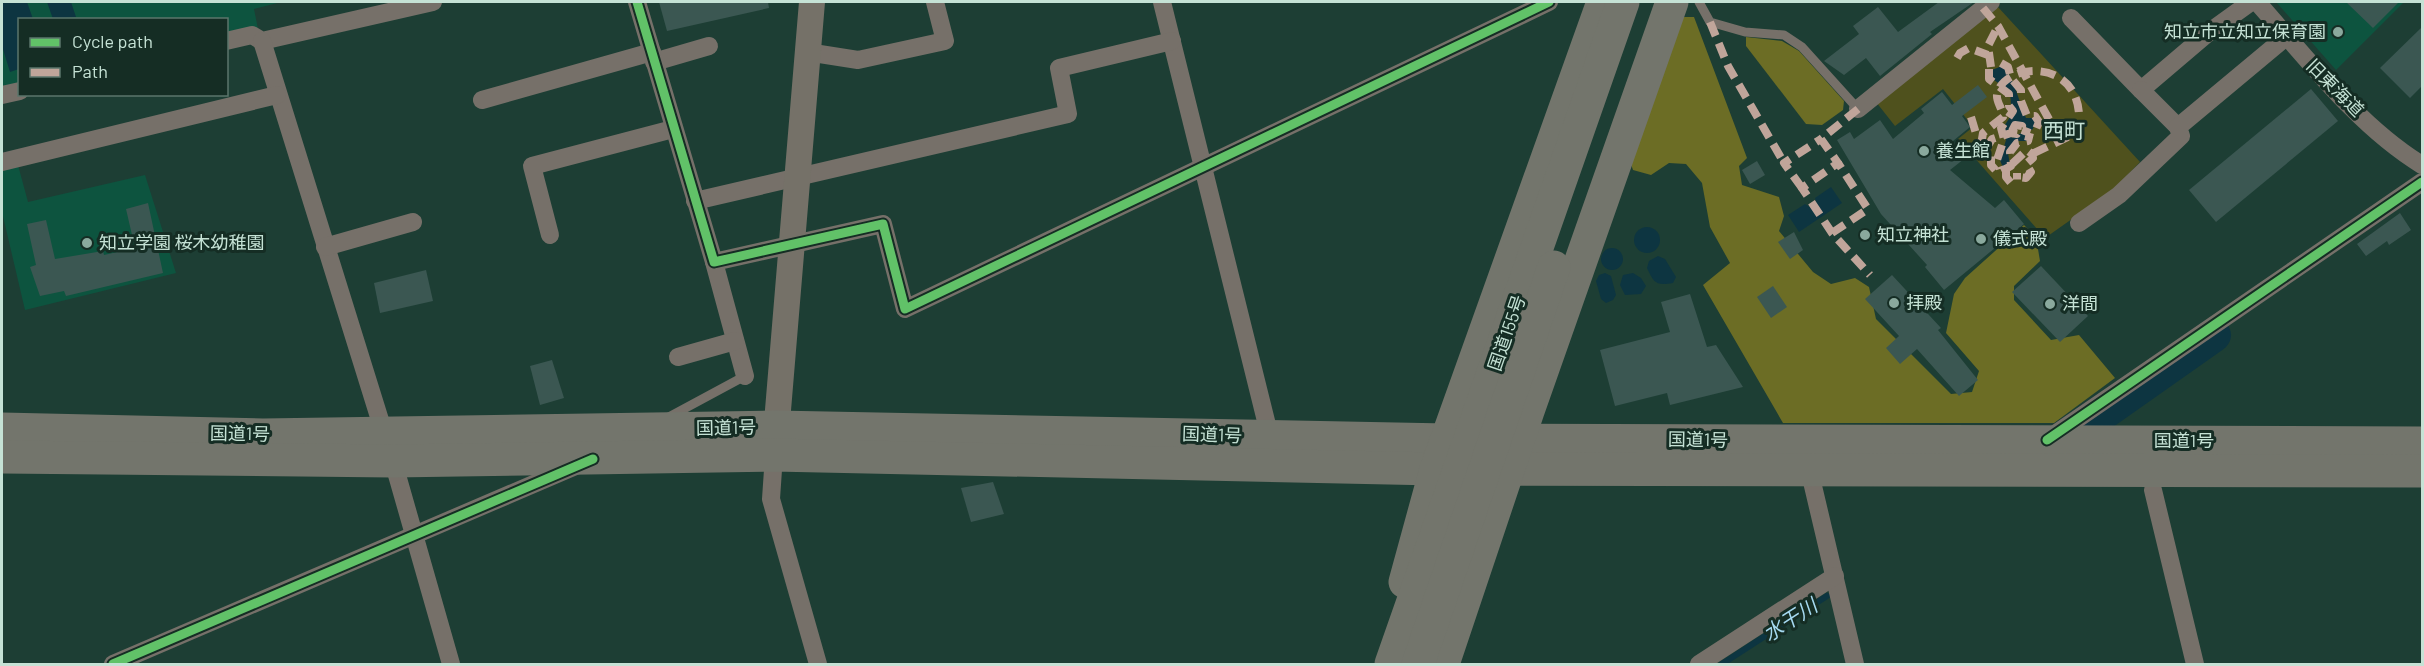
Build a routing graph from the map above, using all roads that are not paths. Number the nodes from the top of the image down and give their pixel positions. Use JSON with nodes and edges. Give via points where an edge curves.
{"nodes":[{"id":1,"x":432,"y":2,"type":"edge"},
{"id":2,"x":637,"y":2,"type":"edge"},
{"id":3,"x":812,"y":2,"type":"edge"},
{"id":4,"x":935,"y":2,"type":"edge"},
{"id":5,"x":1162,"y":2,"type":"edge"},
{"id":6,"x":1549,"y":2,"type":"edge"},
{"id":7,"x":1603,"y":2,"type":"edge"},
{"id":8,"x":1623,"y":2,"type":"edge"},
{"id":9,"x":1646,"y":2,"type":"edge"},
{"id":10,"x":1672,"y":2,"type":"edge"},
{"id":11,"x":1699,"y":2,"type":"edge"},
{"id":12,"x":2259,"y":3,"type":"edge"},
{"id":13,"x":1984,"y":4,"type":"edge"},
{"id":14,"x":2071,"y":18,"type":"dead end"},
{"id":15,"x":2286,"y":37,"type":"junction"},
{"id":16,"x":228,"y":41,"type":"edge"},
{"id":17,"x":262,"y":41,"type":"junction"},
{"id":18,"x":1172,"y":41,"type":"junction"},
{"id":19,"x":709,"y":46,"type":"dead end"},
{"id":20,"x":807,"y":52,"type":"junction"},
{"id":21,"x":653,"y":57,"type":"junction"},
{"id":22,"x":2141,"y":90,"type":"junction"},
{"id":23,"x":18,"y":91,"type":"edge"},
{"id":24,"x":2,"y":95,"type":"edge"},
{"id":25,"x":277,"y":95,"type":"junction"},
{"id":26,"x":483,"y":100,"type":"dead end"},
{"id":27,"x":1857,"y":109,"type":"joint"},
{"id":28,"x":2178,"y":127,"type":"junction"},
{"id":29,"x":673,"y":129,"type":"junction"},
{"id":30,"x":2,"y":162,"type":"edge"},
{"id":31,"x":1203,"y":165,"type":"junction"},
{"id":32,"x":2422,"y":165,"type":"edge"},
{"id":33,"x":796,"y":177,"type":"junction"},
{"id":34,"x":2422,"y":182,"type":"edge"},
{"id":35,"x":695,"y":201,"type":"junction"},
{"id":36,"x":413,"y":222,"type":"dead end"},
{"id":37,"x":2079,"y":223,"type":"dead end"},
{"id":38,"x":550,"y":235,"type":"dead end"},
{"id":39,"x":790,"y":243,"type":"junction"},
{"id":40,"x":325,"y":247,"type":"junction"},
{"id":41,"x":714,"y":262,"type":"junction"},
{"id":42,"x":735,"y":341,"type":"junction"},
{"id":43,"x":678,"y":357,"type":"dead end"},
{"id":44,"x":745,"y":376,"type":"joint"},
{"id":45,"x":665,"y":419,"type":"dead end"},
{"id":46,"x":2,"y":429,"type":"edge"},
{"id":47,"x":1270,"y":437,"type":"junction"},
{"id":48,"x":1518,"y":438,"type":"junction"},
{"id":49,"x":2047,"y":440,"type":"junction"},
{"id":50,"x":775,"y":441,"type":"junction"},
{"id":51,"x":2422,"y":443,"type":"edge"},
{"id":52,"x":389,"y":447,"type":"junction"},
{"id":53,"x":1441,"y":455,"type":"junction"},
{"id":54,"x":2,"y":457,"type":"edge"},
{"id":55,"x":593,"y":459,"type":"junction"},
{"id":56,"x":1809,"y":469,"type":"junction"},
{"id":57,"x":1509,"y":470,"type":"junction"},
{"id":58,"x":2422,"y":471,"type":"edge"},
{"id":59,"x":2153,"y":490,"type":"dead end"},
{"id":60,"x":415,"y":536,"type":"junction"},
{"id":61,"x":1835,"y":576,"type":"junction"},
{"id":62,"x":113,"y":664,"type":"edge"},
{"id":63,"x":450,"y":664,"type":"edge"},
{"id":64,"x":818,"y":664,"type":"edge"},
{"id":65,"x":1377,"y":664,"type":"edge"},
{"id":66,"x":1391,"y":664,"type":"edge"},
{"id":67,"x":1418,"y":664,"type":"edge"},
{"id":68,"x":1443,"y":664,"type":"edge"},
{"id":69,"x":1699,"y":664,"type":"edge"},
{"id":70,"x":1855,"y":664,"type":"edge"},
{"id":71,"x":2194,"y":664,"type":"edge"}],
"edges":[{"from":1,"to":17,"type":"street"},
{"from":2,"to":21,"type":"street"},
{"from":3,"to":20,"type":"street"},
{"from":4,"to":20,"type":"street","via":[[945,41],[858,60]]},
{"from":5,"to":18,"type":"street"},
{"from":6,"to":31,"type":"street"},
{"from":7,"to":53,"type":"highway"},
{"from":8,"to":66,"type":"highway","name":"国道155号","bridge":true},
{"from":9,"to":67,"type":"highway","name":"国道155号","bridge":true},
{"from":10,"to":48,"type":"highway"},
{"from":11,"to":27,"type":"lane","via":[[1710,22],[1745,32],[1784,35],[1802,47]]},
{"from":12,"to":15,"type":"street","name":"旧東海道"},
{"from":12,"to":22,"type":"street","via":[[2208,33]]},
{"from":13,"to":27,"type":"street"},
{"from":14,"to":22,"type":"street"},
{"from":15,"to":28,"type":"street"},
{"from":15,"to":32,"type":"street","name":"旧東海道","via":[[2350,104]]},
{"from":16,"to":17,"type":"street","via":[[252,35]]},
{"from":17,"to":25,"type":"street"},
{"from":18,"to":31,"type":"street"},
{"from":18,"to":33,"type":"street","via":[[1059,68],[1068,114]]},
{"from":19,"to":21,"type":"street"},
{"from":20,"to":33,"type":"street"},
{"from":21,"to":26,"type":"street"},
{"from":21,"to":29,"type":"street"},
{"from":22,"to":28,"type":"street"},
{"from":23,"to":24,"type":"street"},
{"from":25,"to":30,"type":"street"},
{"from":25,"to":40,"type":"street"},
{"from":28,"to":37,"type":"street","via":[[2181,136],[2119,195]]},
{"from":29,"to":35,"type":"street"},
{"from":29,"to":38,"type":"street","via":[[532,166]]},
{"from":31,"to":39,"type":"street","via":[[905,309],[883,224]]},
{"from":31,"to":47,"type":"street"},
{"from":33,"to":35,"type":"street"},
{"from":33,"to":39,"type":"street"},
{"from":34,"to":49,"type":"street"},
{"from":35,"to":41,"type":"street"},
{"from":36,"to":40,"type":"street"},
{"from":39,"to":41,"type":"street"},
{"from":39,"to":50,"type":"street"},
{"from":40,"to":52,"type":"street"},
{"from":41,"to":42,"type":"street"},
{"from":42,"to":43,"type":"street"},
{"from":42,"to":44,"type":"street"},
{"from":44,"to":45,"type":"lane"},
{"from":46,"to":52,"type":"highway","name":"国道1号","via":[[263,435]]},
{"from":47,"to":50,"type":"highway","name":"国道1号"},
{"from":47,"to":53,"type":"highway","name":"国道1号"},
{"from":48,"to":49,"type":"highway","name":"国道1号"},
{"from":48,"to":53,"type":"highway","name":"国道1号"},
{"from":48,"to":57,"type":"highway"},
{"from":49,"to":51,"type":"highway","name":"国道1号"},
{"from":50,"to":52,"type":"highway","name":"国道1号"},
{"from":50,"to":53,"type":"highway","name":"国道1号"},
{"from":50,"to":55,"type":"highway","name":"国道1号"},
{"from":50,"to":64,"type":"street","via":[[771,499]]},
{"from":52,"to":54,"type":"highway","name":"国道1号"},
{"from":52,"to":55,"type":"highway","name":"国道1号"},
{"from":52,"to":60,"type":"street"},
{"from":53,"to":57,"type":"highway","name":"国道1号"},
{"from":53,"to":65,"type":"highway"},
{"from":55,"to":60,"type":"street"},
{"from":56,"to":57,"type":"highway","name":"国道1号"},
{"from":56,"to":58,"type":"highway","name":"国道1号"},
{"from":56,"to":61,"type":"street"},
{"from":57,"to":68,"type":"highway"},
{"from":59,"to":71,"type":"street"},
{"from":60,"to":62,"type":"street"},
{"from":60,"to":63,"type":"street"},
{"from":61,"to":69,"type":"street"},
{"from":61,"to":70,"type":"street"}]}
